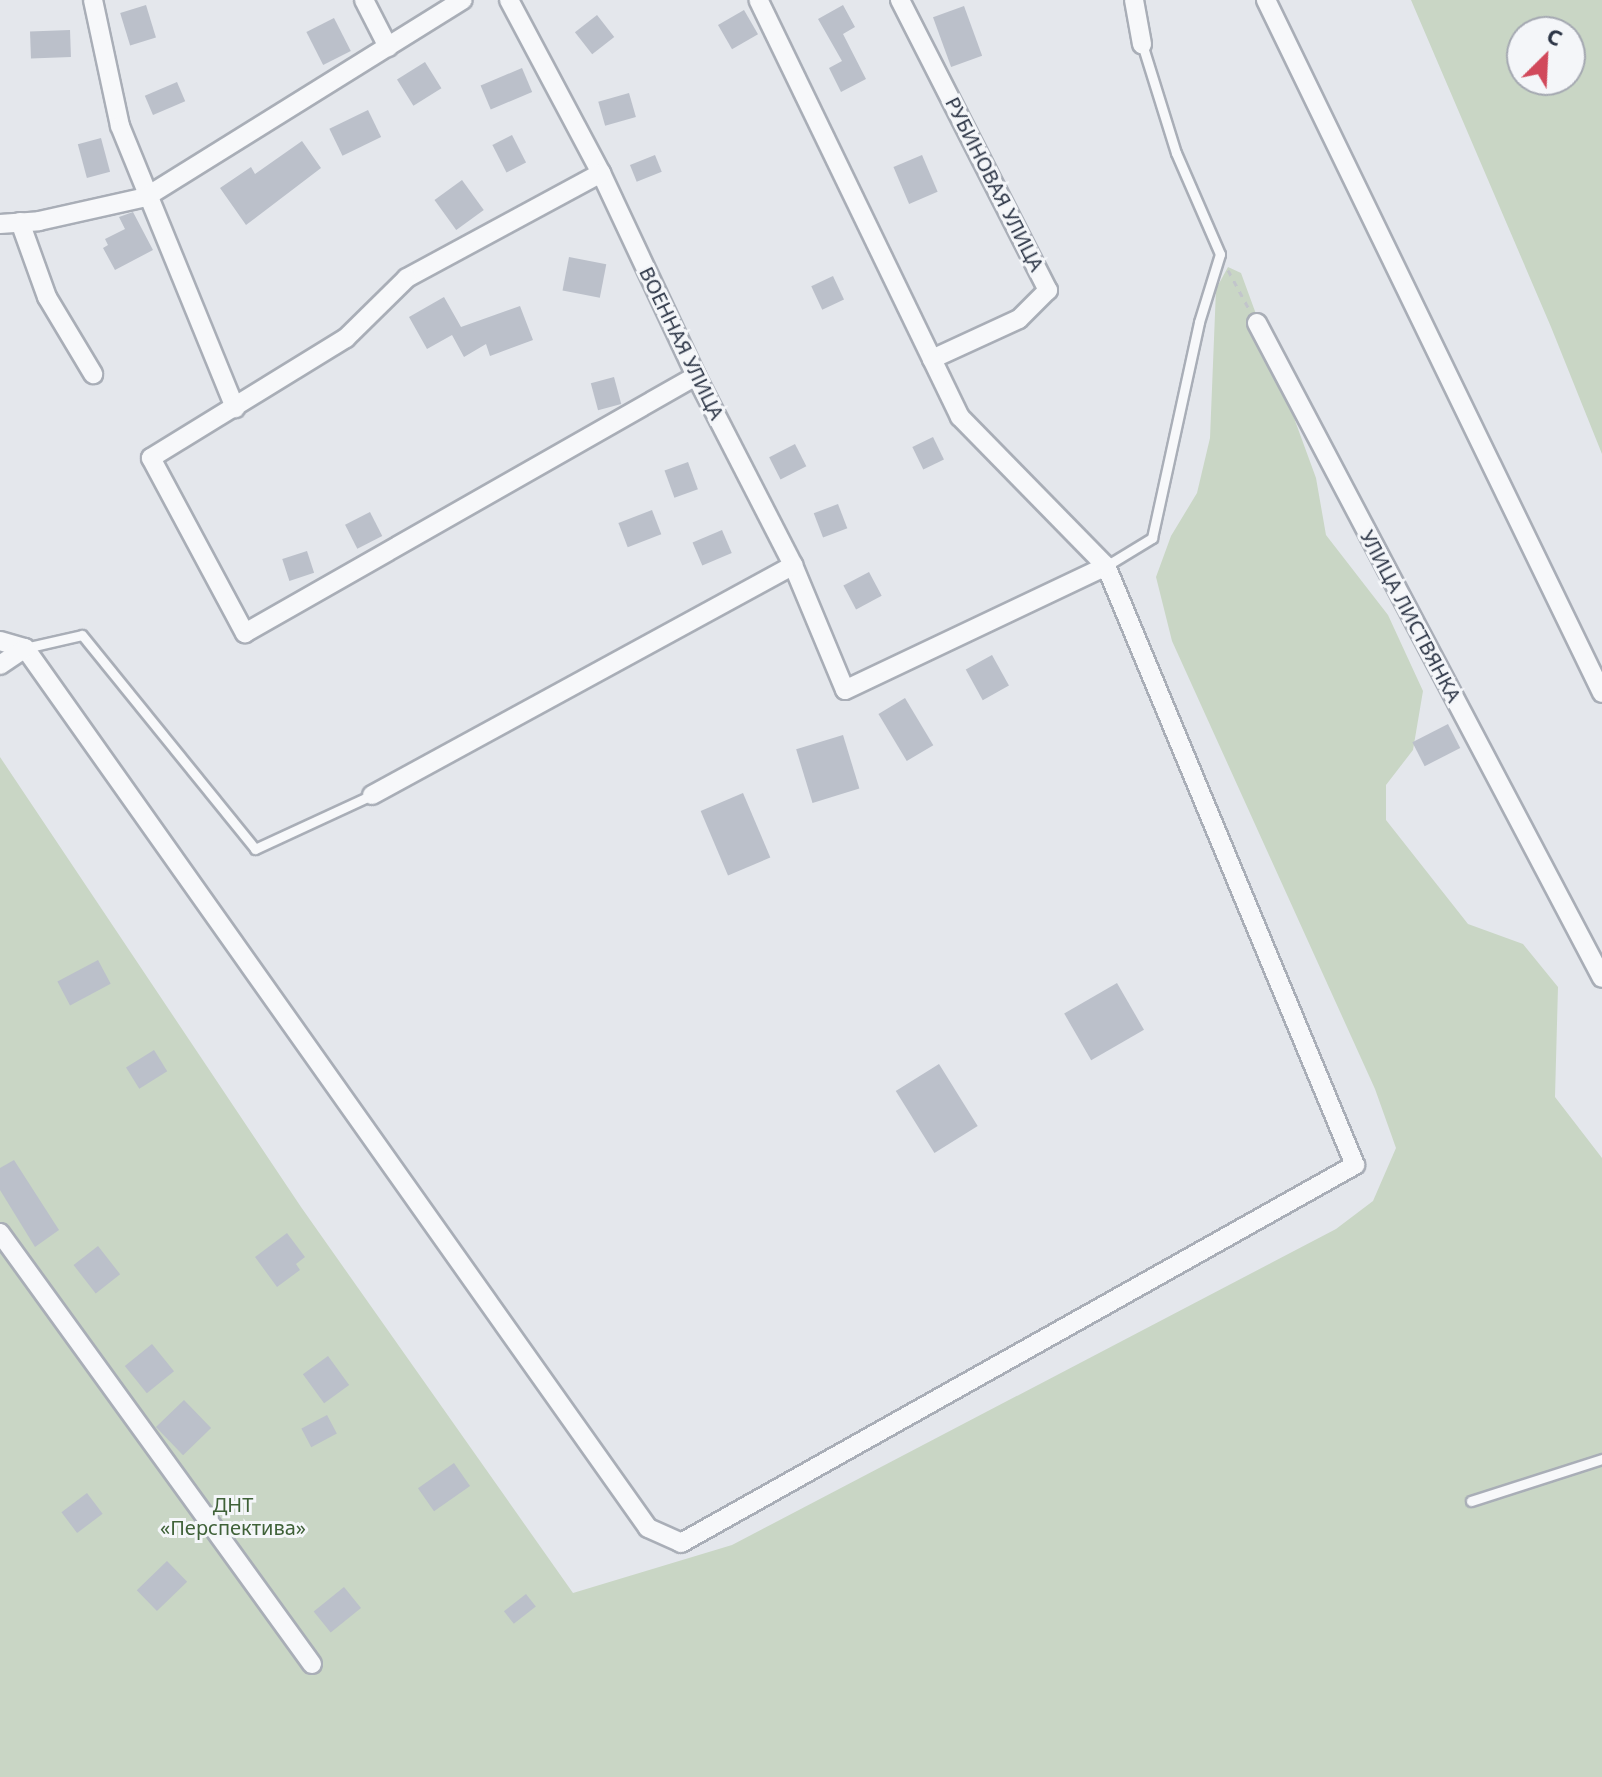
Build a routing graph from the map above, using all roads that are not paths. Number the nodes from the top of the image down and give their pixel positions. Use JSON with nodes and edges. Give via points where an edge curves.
{"nodes":[{"id":1,"x":93,"y":0,"type":"edge"},
{"id":2,"x":364,"y":0,"type":"edge"},
{"id":3,"x":463,"y":0,"type":"edge"},
{"id":4,"x":509,"y":0,"type":"edge"},
{"id":5,"x":758,"y":0,"type":"edge"},
{"id":6,"x":900,"y":0,"type":"edge"},
{"id":7,"x":1134,"y":0,"type":"edge"},
{"id":8,"x":1266,"y":0,"type":"edge"},
{"id":9,"x":1142,"y":44,"type":"joint"},
{"id":10,"x":388,"y":47,"type":"junction"},
{"id":11,"x":601,"y":173,"type":"junction"},
{"id":12,"x":146,"y":197,"type":"junction"},
{"id":13,"x":20,"y":222,"type":"junction"},
{"id":14,"x":0,"y":224,"type":"edge"},
{"id":15,"x":1257,"y":323,"type":"road end"},
{"id":16,"x":932,"y":359,"type":"junction"},
{"id":17,"x":93,"y":374,"type":"dead end"},
{"id":18,"x":696,"y":376,"type":"junction"},
{"id":19,"x":235,"y":408,"type":"junction"},
{"id":20,"x":793,"y":565,"type":"junction"},
{"id":21,"x":1106,"y":566,"type":"junction"},
{"id":22,"x":0,"y":641,"type":"edge"},
{"id":23,"x":25,"y":648,"type":"junction"},
{"id":24,"x":0,"y":665,"type":"edge"},
{"id":25,"x":1602,"y":693,"type":"edge"},
{"id":26,"x":372,"y":795,"type":"joint"},
{"id":27,"x":1602,"y":978,"type":"edge"},
{"id":28,"x":0,"y":1233,"type":"edge"},
{"id":29,"x":1602,"y":1459,"type":"edge"},
{"id":30,"x":1471,"y":1501,"type":"dead end"},
{"id":31,"x":312,"y":1664,"type":"dead end"}],
"edges":[{"from":1,"to":12,"type":"street","via":[[120,126]]},
{"from":2,"to":10,"type":"street"},
{"from":3,"to":10,"type":"street"},
{"from":4,"to":11,"type":"street","name":"ВОЕННАЯ УЛИЦА"},
{"from":5,"to":16,"type":"street"},
{"from":6,"to":16,"type":"street","name":"РУБИНОВАЯ УЛИЦА","via":[[1048,290],[1019,319]]},
{"from":7,"to":9,"type":"street"},
{"from":8,"to":25,"type":"street"},
{"from":9,"to":21,"type":"lane","via":[[1176,153],[1220,254],[1199,322],[1152,538]]},
{"from":10,"to":12,"type":"street"},
{"from":11,"to":18,"type":"street","name":"ВОЕННАЯ УЛИЦА"},
{"from":11,"to":19,"type":"street","via":[[407,278],[346,338]]},
{"from":12,"to":13,"type":"street"},
{"from":12,"to":19,"type":"street"},
{"from":13,"to":14,"type":"street"},
{"from":13,"to":17,"type":"street","via":[[47,297]]},
{"from":15,"to":27,"type":"street","name":"УЛИЦА ЛИСТВЯНКА"},
{"from":16,"to":21,"type":"street","via":[[960,417]]},
{"from":18,"to":19,"type":"street","via":[[245,633],[151,458]]},
{"from":18,"to":20,"type":"street","name":"ВОЕННАЯ УЛИЦА"},
{"from":20,"to":21,"type":"street","name":"ВОЕННАЯ УЛИЦА","via":[[845,690]]},
{"from":20,"to":26,"type":"street"},
{"from":21,"to":23,"type":"street","via":[[1355,1165],[681,1543],[648,1528]]},
{"from":22,"to":23,"type":"street"},
{"from":23,"to":24,"type":"street"},
{"from":23,"to":26,"type":"lane","via":[[82,635],[255,849]]},
{"from":28,"to":31,"type":"street"},
{"from":29,"to":30,"type":"lane"}]}
